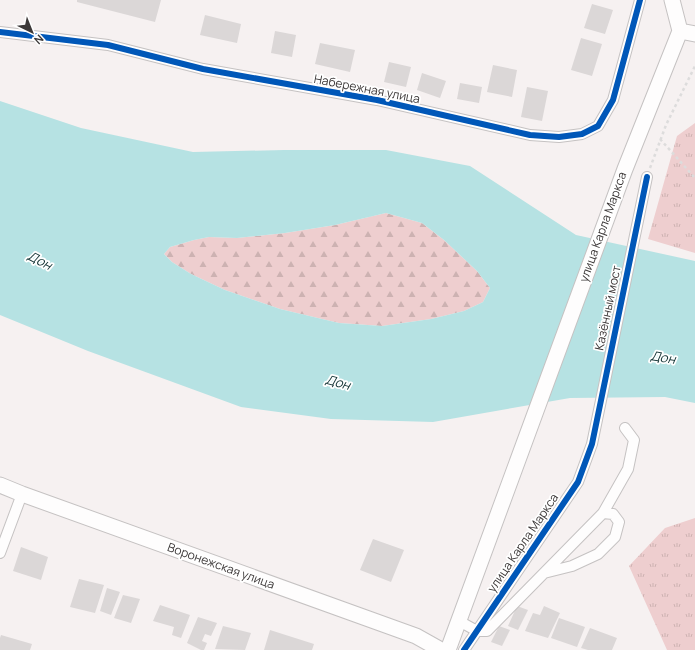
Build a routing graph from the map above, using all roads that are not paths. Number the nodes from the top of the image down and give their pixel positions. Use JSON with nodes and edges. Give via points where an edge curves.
{"nodes":[{"id":1,"x":640,"y":0,"type":"edge"},
{"id":2,"x":672,"y":0,"type":"edge"},
{"id":3,"x":680,"y":31,"type":"junction"},
{"id":4,"x":0,"y":32,"type":"edge"},
{"id":5,"x":695,"y":34,"type":"edge"},
{"id":6,"x":647,"y":177,"type":"road end"},
{"id":7,"x":625,"y":428,"type":"dead end"},
{"id":8,"x":592,"y":444,"type":"joint"},
{"id":9,"x":0,"y":485,"type":"edge"},
{"id":10,"x":22,"y":494,"type":"junction"},
{"id":11,"x":603,"y":513,"type":"junction"},
{"id":12,"x":0,"y":553,"type":"edge"},
{"id":13,"x":544,"y":573,"type":"junction"},
{"id":14,"x":459,"y":621,"type":"junction"},
{"id":15,"x":477,"y":631,"type":"junction"},
{"id":16,"x":441,"y":650,"type":"edge"},
{"id":17,"x":448,"y":650,"type":"edge"},
{"id":18,"x":464,"y":650,"type":"edge"}],
"edges":[{"from":1,"to":4,"type":"street","name":"Набережная улица","via":[[613,100],[598,126],[582,134],[559,137],[530,135],[377,100],[203,69],[108,45]]},
{"from":2,"to":3,"type":"main road"},
{"from":3,"to":5,"type":"main road"},
{"from":3,"to":14,"type":"main road","name":"улица Карла Маркса","via":[[625,169]]},
{"from":6,"to":8,"type":"street","name":"Казённый мост"},
{"from":7,"to":11,"type":"street","via":[[634,440],[628,469]]},
{"from":8,"to":15,"type":"street","name":"улица Карла Маркса","via":[[578,482]]},
{"from":9,"to":10,"type":"main road","name":"Воронежская улица"},
{"from":10,"to":12,"type":"street"},
{"from":10,"to":16,"type":"main road","name":"Воронежская улица","via":[[416,636]]},
{"from":11,"to":13,"type":"street"},
{"from":11,"to":13,"type":"street","via":[[613,514],[619,522],[615,537],[598,554],[572,566]]},
{"from":13,"to":15,"type":"street","via":[[487,631]]},
{"from":14,"to":15,"type":"street"},
{"from":14,"to":17,"type":"main road","name":"улица Карла Маркса"},
{"from":15,"to":18,"type":"street","name":"улица Карла Маркса"}]}
